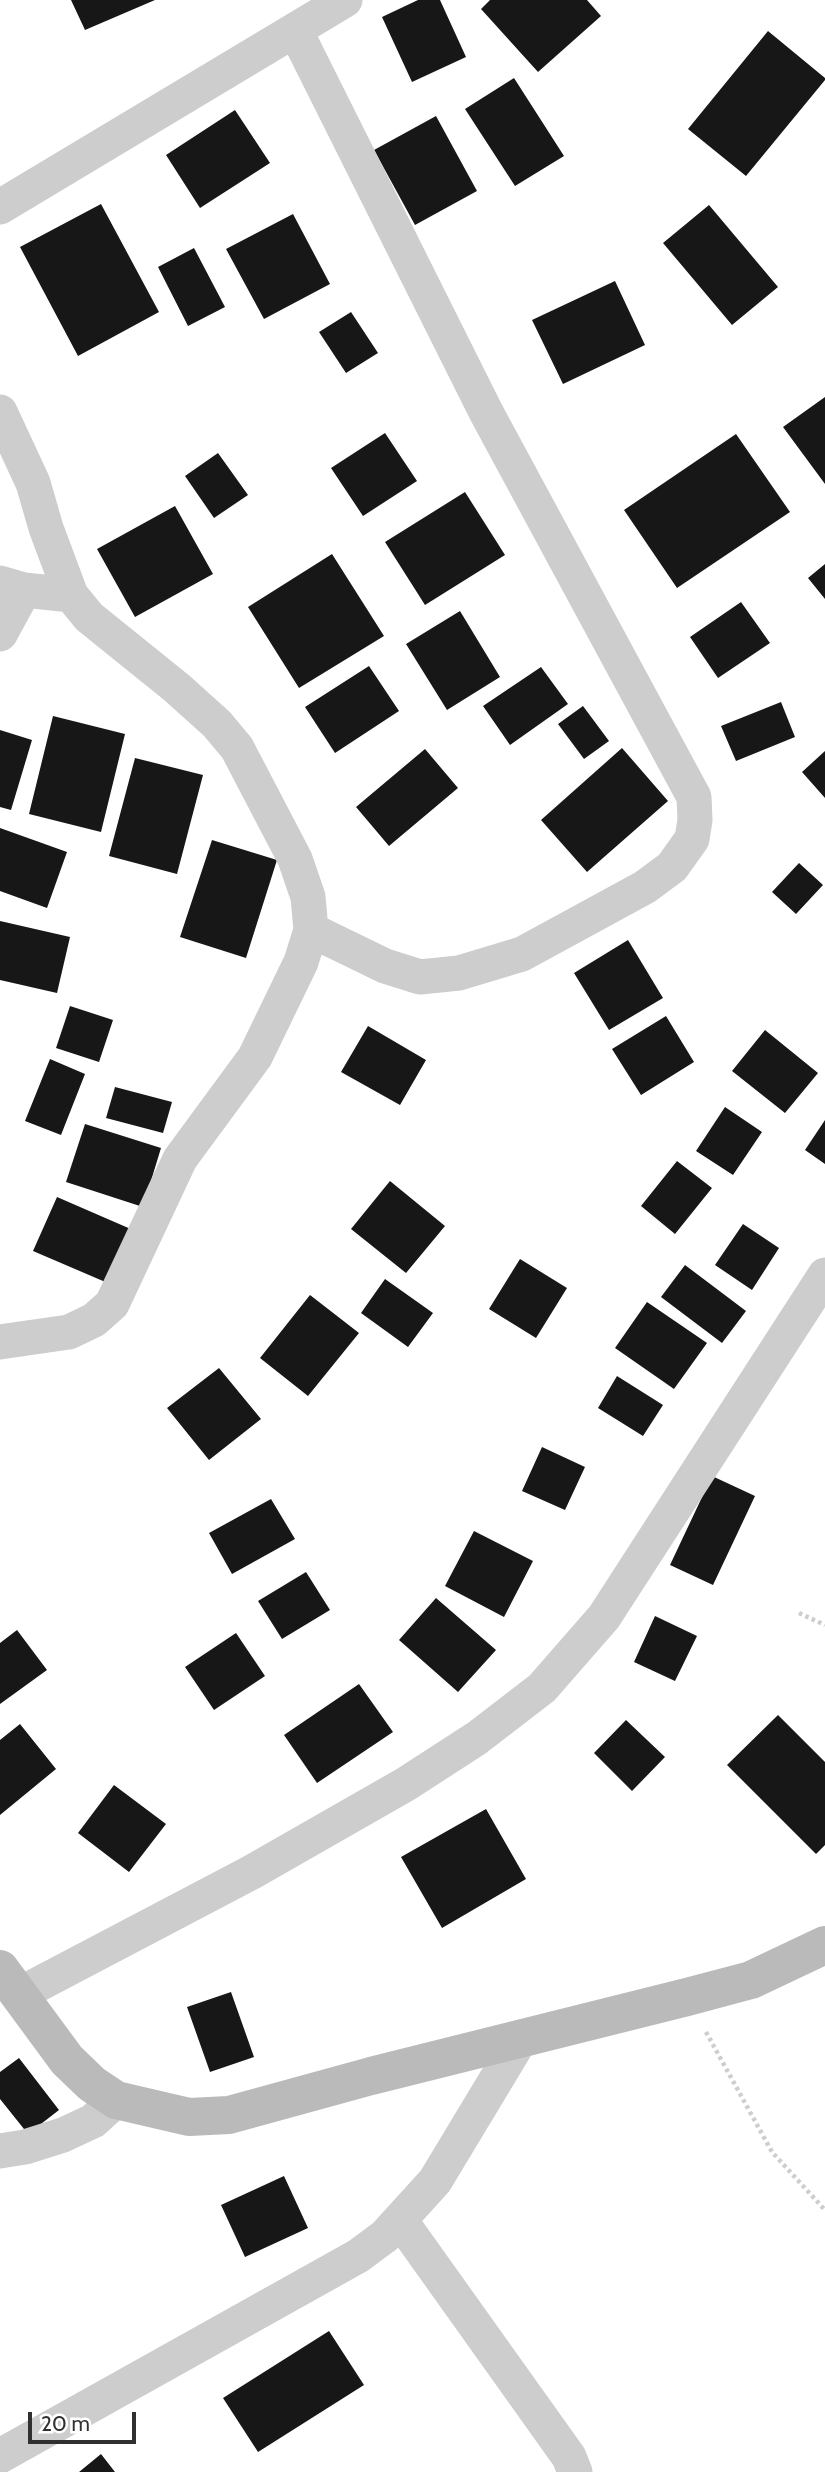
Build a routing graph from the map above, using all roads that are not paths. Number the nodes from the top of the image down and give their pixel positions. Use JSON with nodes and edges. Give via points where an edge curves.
{"nodes":[{"id":1,"x":345,"y":0,"type":"edge"},
{"id":2,"x":295,"y":30,"type":"junction"},
{"id":3,"x":0,"y":207,"type":"edge"},
{"id":4,"x":0,"y":412,"type":"edge"},
{"id":5,"x":12,"y":587,"type":"edge"},
{"id":6,"x":71,"y":595,"type":"junction"},
{"id":7,"x":0,"y":634,"type":"edge"},
{"id":8,"x":311,"y":930,"type":"junction"},
{"id":9,"x":825,"y":1275,"type":"edge"},
{"id":10,"x":0,"y":1342,"type":"edge"},
{"id":11,"x":825,"y":1945,"type":"edge"},
{"id":12,"x":10,"y":1982,"type":"edge"},
{"id":13,"x":520,"y":2040,"type":"junction"},
{"id":14,"x":116,"y":2100,"type":"junction"},
{"id":15,"x":0,"y":2151,"type":"edge"},
{"id":16,"x":400,"y":2220,"type":"junction"},
{"id":17,"x":0,"y":2456,"type":"edge"},
{"id":18,"x":575,"y":2472,"type":"edge"}],
"edges":[{"from":1,"to":2,"type":"street"},
{"from":2,"to":3,"type":"street"},
{"from":2,"to":8,"type":"street","via":[[486,412],[694,797],[695,820],[692,839],[672,867],[645,887],[522,954],[459,973],[420,977],[385,966]]},
{"from":4,"to":6,"type":"street","via":[[33,483]]},
{"from":5,"to":6,"type":"street"},
{"from":5,"to":7,"type":"street"},
{"from":6,"to":8,"type":"street","via":[[89,617],[217,724],[237,748],[295,859],[308,898]]},
{"from":8,"to":10,"type":"street","via":[[301,962],[256,1057],[180,1159],[112,1304],[94,1320],[69,1332]]},
{"from":9,"to":12,"type":"street","via":[[604,1616],[542,1688],[406,1784],[252,1872]]},
{"from":11,"to":13,"type":"main road","via":[[751,1980]]},
{"from":12,"to":14,"type":"main road","via":[[67,2060]]},
{"from":13,"to":14,"type":"main road","via":[[229,2115],[189,2117]]},
{"from":13,"to":16,"type":"street","via":[[435,2181]]},
{"from":14,"to":15,"type":"street","via":[[93,2121],[63,2135]]},
{"from":16,"to":17,"type":"street","via":[[358,2256]]},
{"from":16,"to":18,"type":"street","via":[[569,2457]]}]}
